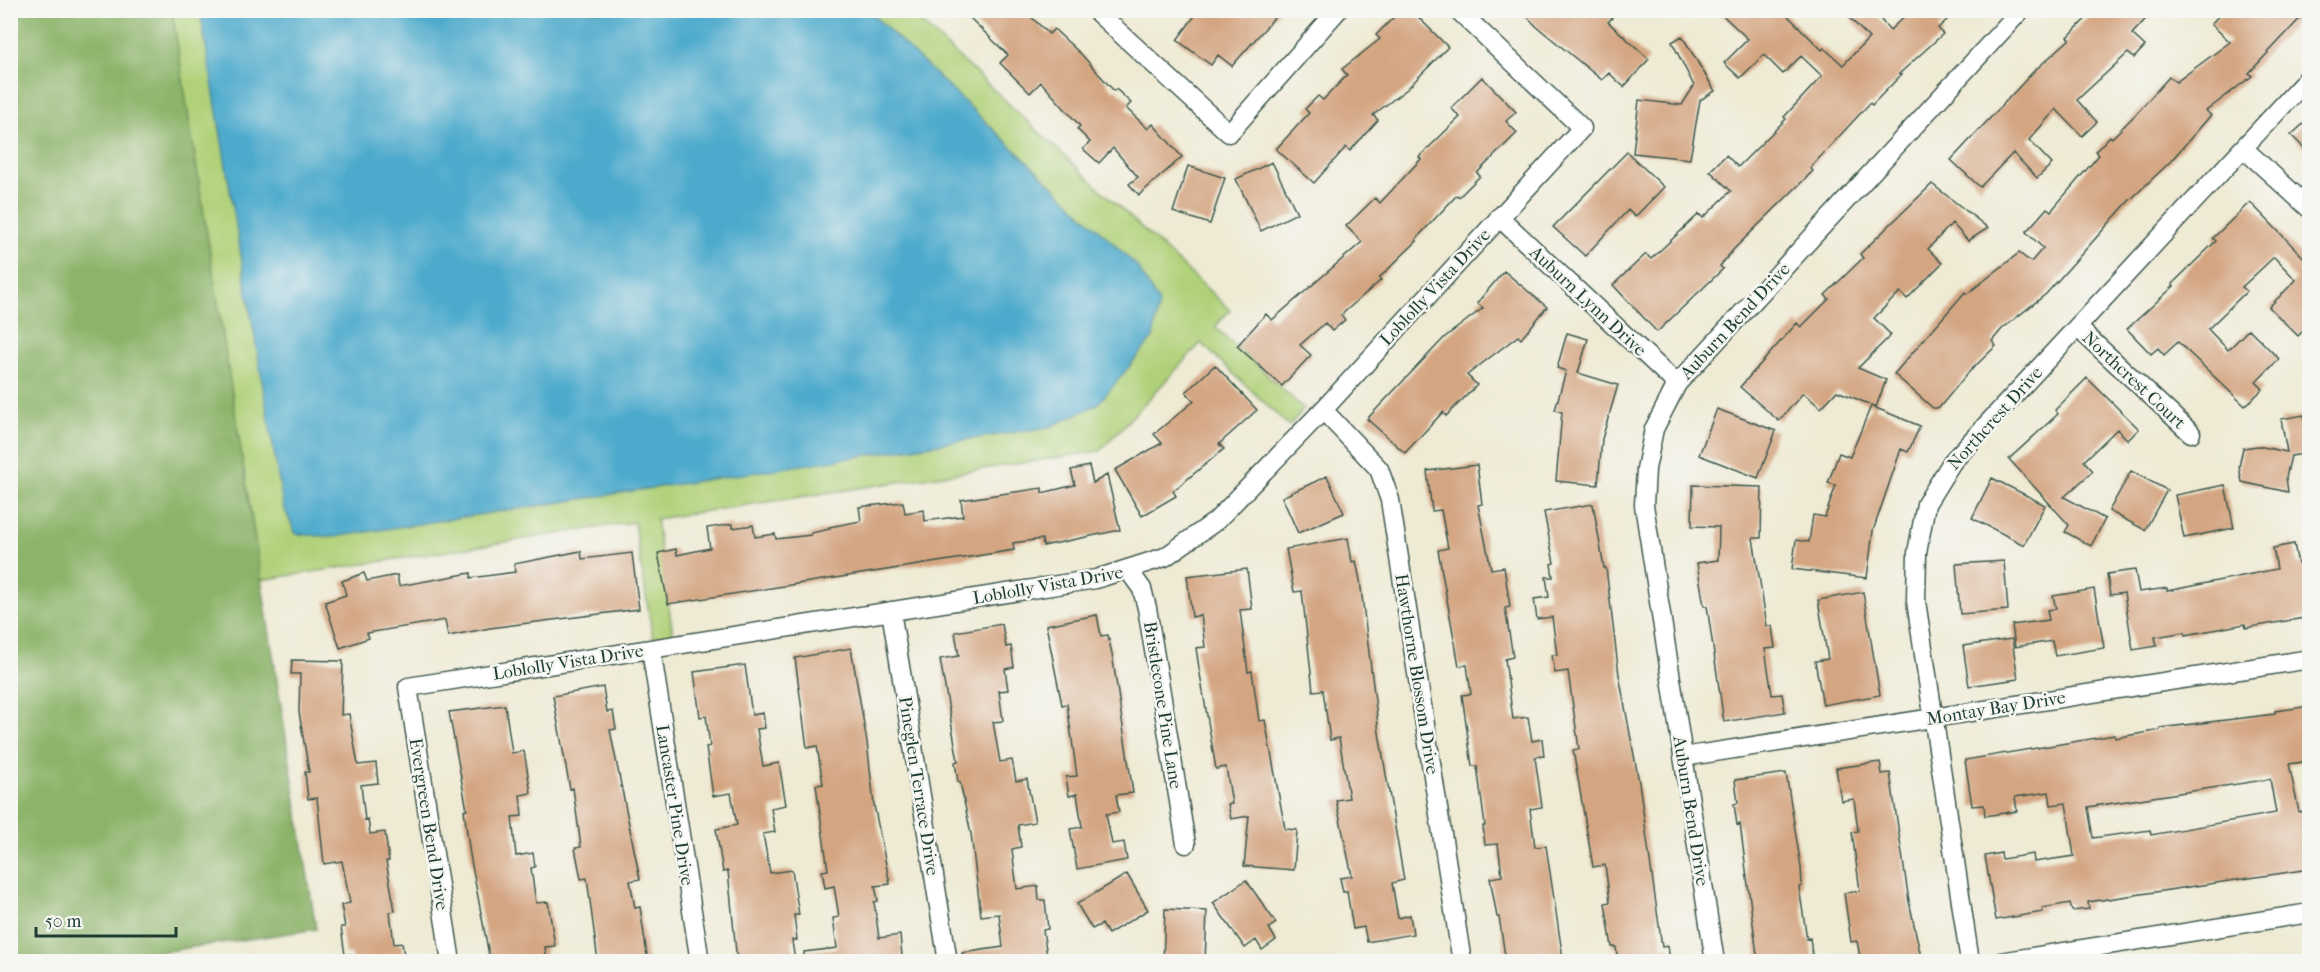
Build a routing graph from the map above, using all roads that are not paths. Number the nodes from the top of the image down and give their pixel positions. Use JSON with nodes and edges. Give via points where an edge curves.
{"nodes":[{"id":1,"x":1095,"y":10,"type":"edge"},
{"id":2,"x":1338,"y":10,"type":"edge"},
{"id":3,"x":1458,"y":10,"type":"edge"},
{"id":4,"x":2021,"y":10,"type":"edge"},
{"id":5,"x":2310,"y":76,"type":"edge"},
{"id":6,"x":2243,"y":148,"type":"junction"},
{"id":7,"x":2310,"y":209,"type":"edge"},
{"id":8,"x":1499,"y":217,"type":"junction"},
{"id":9,"x":2077,"y":327,"type":"junction"},
{"id":10,"x":1677,"y":384,"type":"junction"},
{"id":11,"x":1323,"y":410,"type":"junction"},
{"id":12,"x":2191,"y":433,"type":"dead end"},
{"id":13,"x":1129,"y":571,"type":"junction"},
{"id":14,"x":891,"y":611,"type":"junction"},
{"id":15,"x":651,"y":649,"type":"junction"},
{"id":16,"x":2310,"y":659,"type":"edge"},
{"id":17,"x":408,"y":687,"type":"joint"},
{"id":18,"x":1932,"y":717,"type":"junction"},
{"id":19,"x":1683,"y":757,"type":"junction"},
{"id":20,"x":1186,"y":844,"type":"dead end"},
{"id":21,"x":2310,"y":913,"type":"edge"},
{"id":22,"x":451,"y":962,"type":"edge"},
{"id":23,"x":700,"y":962,"type":"edge"},
{"id":24,"x":948,"y":962,"type":"edge"},
{"id":25,"x":1462,"y":962,"type":"edge"},
{"id":26,"x":1715,"y":962,"type":"edge"},
{"id":27,"x":1970,"y":962,"type":"edge"},
{"id":28,"x":2000,"y":962,"type":"edge"}],
"edges":[{"from":1,"to":2,"type":"street","via":[[1229,133]]},
{"from":3,"to":8,"type":"street","name":"Loblolly Vista Drive","via":[[1582,128]]},
{"from":4,"to":10,"type":"street","name":"Auburn Bend Drive"},
{"from":5,"to":6,"type":"street","name":"Northcrest Drive"},
{"from":6,"to":7,"type":"street"},
{"from":6,"to":9,"type":"street","name":"Northcrest Drive"},
{"from":8,"to":10,"type":"street","name":"Auburn Lynn Drive"},
{"from":8,"to":11,"type":"street","name":"Loblolly Vista Drive"},
{"from":9,"to":12,"type":"street","name":"Northcrest Court"},
{"from":9,"to":18,"type":"street","name":"Northcrest Drive","via":[[1952,462],[1926,504],[1917,553],[1916,601]]},
{"from":10,"to":19,"type":"street","name":"Auburn Bend Drive","via":[[1654,429],[1644,505]]},
{"from":11,"to":13,"type":"street","name":"Loblolly Vista Drive","via":[[1216,521],[1165,557]]},
{"from":11,"to":25,"type":"street","name":"Hawthorne Blossom Drive","via":[[1379,469],[1390,500]]},
{"from":13,"to":14,"type":"street","name":"Loblolly Vista Drive"},
{"from":13,"to":20,"type":"street","name":"Bristlecone Pine Lane","via":[[1142,589],[1147,608]]},
{"from":14,"to":15,"type":"street","name":"Loblolly Vista Drive"},
{"from":14,"to":24,"type":"street","name":"Pineglen Terrace Drive"},
{"from":15,"to":17,"type":"street","name":"Loblolly Vista Drive"},
{"from":15,"to":23,"type":"street","name":"Lancaster Pine Drive"},
{"from":16,"to":18,"type":"street","name":"Montay Bay Drive"},
{"from":17,"to":22,"type":"street","name":"Evergreen Bend Drive"},
{"from":18,"to":19,"type":"street","name":"Montay Bay Drive"},
{"from":18,"to":27,"type":"street","name":"Northcrest Drive"},
{"from":19,"to":26,"type":"street","name":"Auburn Bend Drive"},
{"from":21,"to":28,"type":"street"}]}
